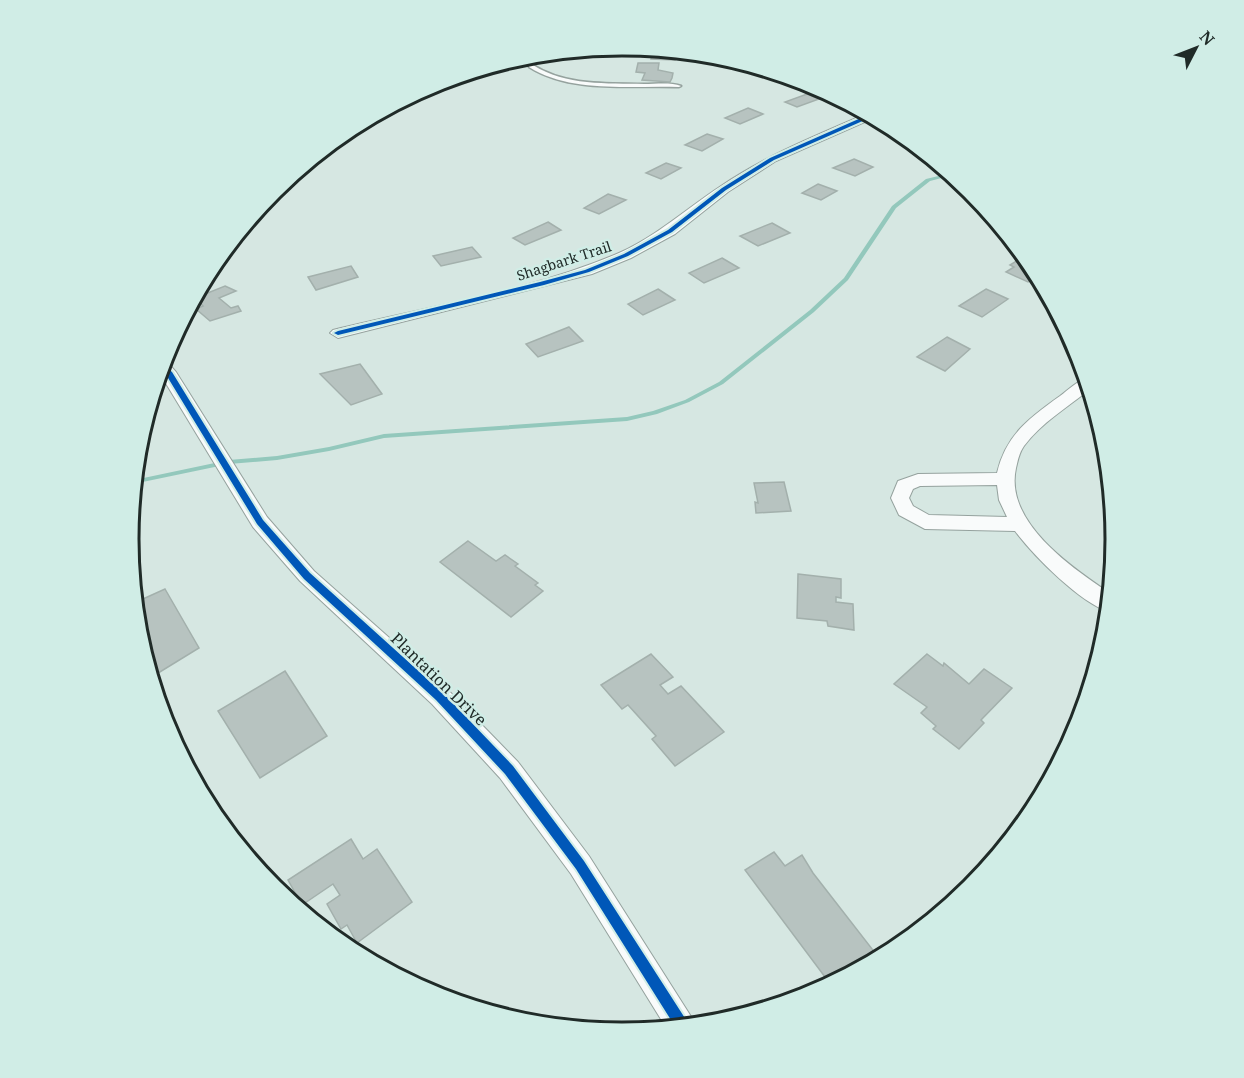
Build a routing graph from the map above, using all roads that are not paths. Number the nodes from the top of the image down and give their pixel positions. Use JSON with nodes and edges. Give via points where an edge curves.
{"nodes":[{"id":1,"x":531,"y":65,"type":"edge"},
{"id":2,"x":679,"y":86,"type":"dead end"},
{"id":3,"x":862,"y":119,"type":"edge"},
{"id":4,"x":338,"y":333,"type":"dead end"},
{"id":5,"x":168,"y":372,"type":"edge"},
{"id":6,"x":1081,"y":388,"type":"edge"},
{"id":7,"x":1005,"y":479,"type":"junction"},
{"id":8,"x":1020,"y":524,"type":"junction"},
{"id":9,"x":1101,"y":598,"type":"edge"},
{"id":10,"x":678,"y":1019,"type":"edge"}],
"edges":[{"from":1,"to":2,"type":"lane","via":[[549,78],[580,83]]},
{"from":3,"to":4,"type":"street","name":"Shagbark Trail","via":[[772,159],[724,189],[670,231],[626,255],[542,284]]},
{"from":5,"to":10,"type":"street","name":"Plantation Drive","via":[[260,522],[307,576],[440,697],[509,771],[580,865]]},
{"from":6,"to":7,"type":"street","via":[[1026,432],[1010,453]]},
{"from":7,"to":8,"type":"street"},
{"from":7,"to":8,"type":"street","via":[[918,480],[905,485],[900,498],[906,510],[925,522]]},
{"from":8,"to":9,"type":"street","via":[[1042,552]]}]}
